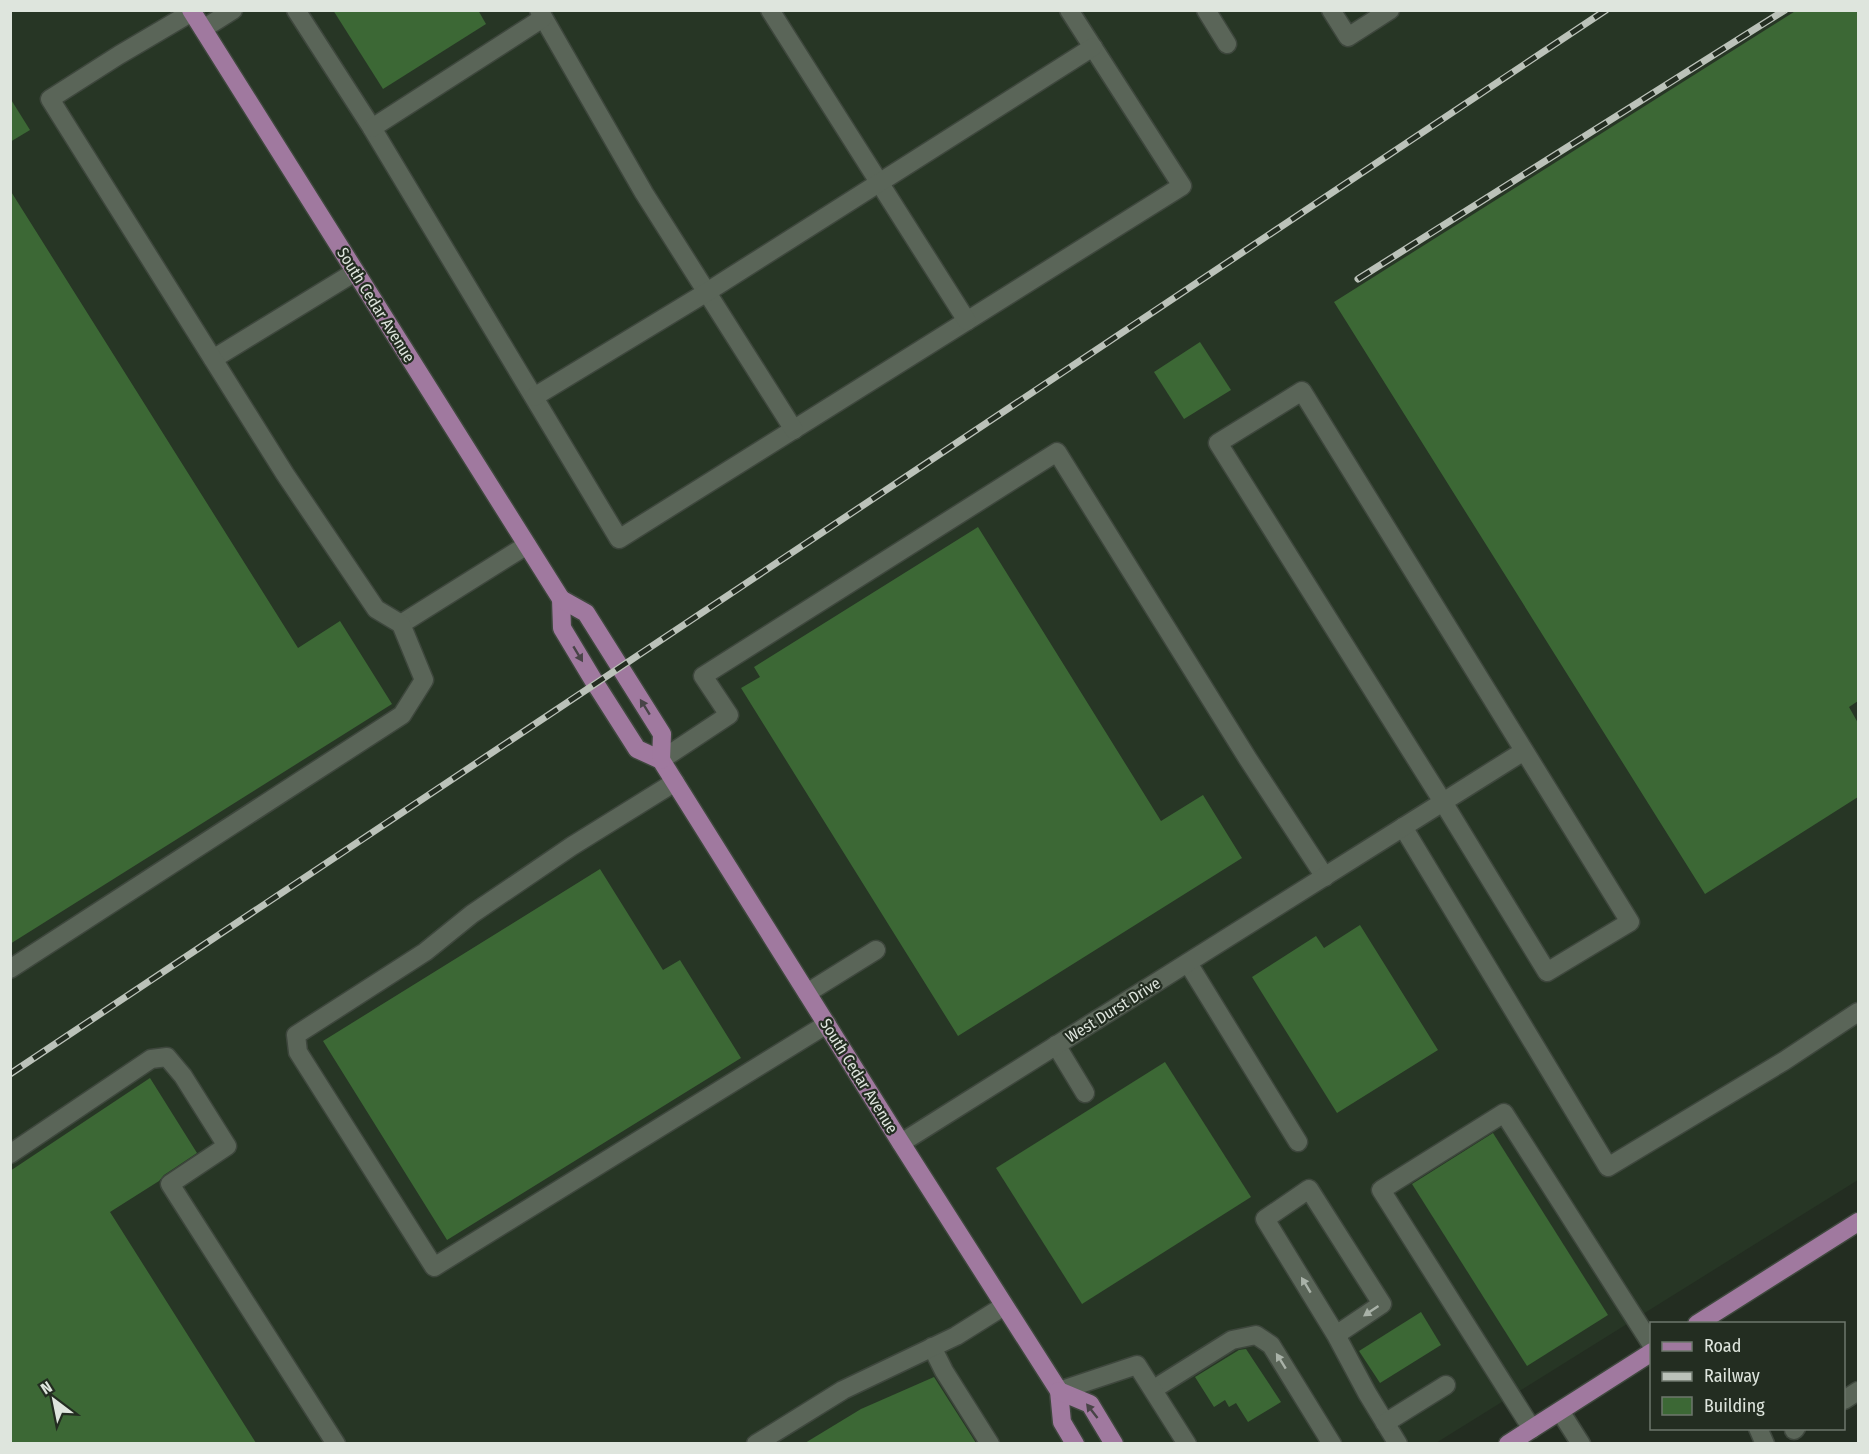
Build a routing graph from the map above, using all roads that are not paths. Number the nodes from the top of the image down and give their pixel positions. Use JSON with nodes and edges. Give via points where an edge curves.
{"nodes":[{"id":1,"x":232,"y":10,"type":"edge"},
{"id":2,"x":296,"y":10,"type":"edge"},
{"id":3,"x":770,"y":10,"type":"edge"},
{"id":4,"x":1069,"y":10,"type":"edge"},
{"id":5,"x":1206,"y":10,"type":"edge"},
{"id":6,"x":1331,"y":10,"type":"edge"},
{"id":7,"x":1390,"y":10,"type":"edge"},
{"id":8,"x":192,"y":11,"type":"edge"},
{"id":9,"x":541,"y":14,"type":"edge"},
{"id":10,"x":203,"y":29,"type":"junction"},
{"id":11,"x":1227,"y":44,"type":"dead end"},
{"id":12,"x":1093,"y":47,"type":"junction"},
{"id":13,"x":372,"y":128,"type":"junction"},
{"id":14,"x":879,"y":183,"type":"junction"},
{"id":15,"x":355,"y":272,"type":"junction"},
{"id":16,"x":707,"y":292,"type":"junction"},
{"id":17,"x":967,"y":321,"type":"junction"},
{"id":18,"x":213,"y":359,"type":"junction"},
{"id":19,"x":534,"y":397,"type":"junction"},
{"id":20,"x":794,"y":430,"type":"junction"},
{"id":21,"x":527,"y":544,"type":"junction"},
{"id":22,"x":561,"y":599,"type":"junction"},
{"id":23,"x":401,"y":624,"type":"junction"},
{"id":24,"x":1524,"y":751,"type":"junction"},
{"id":25,"x":661,"y":760,"type":"junction"},
{"id":26,"x":675,"y":782,"type":"junction"},
{"id":27,"x":1443,"y":802,"type":"junction"},
{"id":28,"x":1403,"y":827,"type":"junction"},
{"id":29,"x":1324,"y":877,"type":"junction"},
{"id":30,"x":876,"y":950,"type":"dead end"},
{"id":31,"x":1188,"y":963,"type":"junction"},
{"id":32,"x":10,"y":969,"type":"edge"},
{"id":33,"x":807,"y":993,"type":"junction"},
{"id":34,"x":1858,"y":1012,"type":"edge"},
{"id":35,"x":827,"y":1024,"type":"junction"},
{"id":36,"x":1056,"y":1045,"type":"junction"},
{"id":37,"x":1085,"y":1093,"type":"dead end"},
{"id":38,"x":1298,"y":1142,"type":"dead end"},
{"id":39,"x":901,"y":1143,"type":"junction"},
{"id":40,"x":10,"y":1154,"type":"edge"},
{"id":41,"x":1858,"y":1222,"type":"edge"},
{"id":42,"x":1004,"y":1306,"type":"junction"},
{"id":43,"x":1705,"y":1321,"type":"edge"},
{"id":44,"x":1336,"y":1335,"type":"junction"},
{"id":45,"x":1650,"y":1342,"type":"edge"},
{"id":46,"x":932,"y":1347,"type":"junction"},
{"id":47,"x":1650,"y":1353,"type":"edge"},
{"id":48,"x":1446,"y":1384,"type":"dead end"},
{"id":49,"x":1154,"y":1389,"type":"junction"},
{"id":50,"x":1059,"y":1391,"type":"junction"},
{"id":51,"x":1858,"y":1391,"type":"edge"},
{"id":52,"x":1845,"y":1399,"type":"edge"},
{"id":53,"x":1560,"y":1411,"type":"junction"},
{"id":54,"x":1385,"y":1423,"type":"junction"},
{"id":55,"x":1533,"y":1429,"type":"junction"},
{"id":56,"x":336,"y":1443,"type":"edge"},
{"id":57,"x":756,"y":1443,"type":"edge"},
{"id":58,"x":990,"y":1443,"type":"edge"},
{"id":59,"x":1075,"y":1443,"type":"edge"},
{"id":60,"x":1114,"y":1443,"type":"edge"},
{"id":61,"x":1187,"y":1443,"type":"edge"},
{"id":62,"x":1332,"y":1443,"type":"edge"},
{"id":63,"x":1398,"y":1443,"type":"edge"},
{"id":64,"x":1508,"y":1443,"type":"edge"},
{"id":65,"x":1581,"y":1443,"type":"edge"}],
"edges":[{"from":1,"to":10,"type":"street"},
{"from":2,"to":13,"type":"street"},
{"from":3,"to":14,"type":"street"},
{"from":4,"to":12,"type":"street"},
{"from":5,"to":11,"type":"street"},
{"from":6,"to":7,"type":"street","via":[[1348,37]]},
{"from":8,"to":10,"type":"main road","name":"South Cedar Avenue"},
{"from":8,"to":18,"type":"street","via":[[50,99]]},
{"from":9,"to":13,"type":"street"},
{"from":9,"to":16,"type":"street","via":[[644,193]]},
{"from":10,"to":15,"type":"main road","name":"South Cedar Avenue"},
{"from":12,"to":14,"type":"street"},
{"from":12,"to":17,"type":"street","via":[[1182,186]]},
{"from":13,"to":19,"type":"street"},
{"from":14,"to":16,"type":"street"},
{"from":14,"to":17,"type":"street"},
{"from":15,"to":18,"type":"street"},
{"from":15,"to":21,"type":"main road","name":"South Cedar Avenue"},
{"from":16,"to":19,"type":"street"},
{"from":16,"to":20,"type":"street"},
{"from":17,"to":20,"type":"street"},
{"from":18,"to":23,"type":"street","via":[[376,609]]},
{"from":19,"to":20,"type":"street","via":[[619,539]]},
{"from":21,"to":22,"type":"main road","name":"South Cedar Avenue"},
{"from":21,"to":23,"type":"street"},
{"from":25,"to":22,"type":"main road","name":"South Cedar Avenue","one_way":true,"via":[[662,734],[586,613]]},
{"from":22,"to":25,"type":"main road","name":"South Cedar Avenue","one_way":true,"via":[[562,628],[595,683],[637,750]]},
{"from":23,"to":32,"type":"street","via":[[424,680],[402,715]]},
{"from":24,"to":27,"type":"street","name":"West Durst Drive"},
{"from":24,"to":27,"type":"street","via":[[1630,922],[1548,972]]},
{"from":24,"to":27,"type":"street","via":[[1302,391],[1218,443]]},
{"from":25,"to":26,"type":"main road","name":"South Cedar Avenue"},
{"from":25,"to":29,"type":"street","via":[[729,715],[703,676],[1057,452]]},
{"from":26,"to":33,"type":"main road","name":"South Cedar Avenue"},
{"from":26,"to":35,"type":"street","via":[[572,846],[472,914],[425,952],[296,1035],[304,1062],[434,1267]]},
{"from":27,"to":28,"type":"street","name":"West Durst Drive"},
{"from":28,"to":29,"type":"street","name":"West Durst Drive"},
{"from":28,"to":34,"type":"street","via":[[1608,1167]]},
{"from":29,"to":31,"type":"street","name":"West Durst Drive"},
{"from":30,"to":33,"type":"street"},
{"from":31,"to":36,"type":"street","name":"West Durst Drive"},
{"from":31,"to":38,"type":"street"},
{"from":33,"to":35,"type":"main road","name":"South Cedar Avenue"},
{"from":35,"to":39,"type":"main road","name":"South Cedar Avenue"},
{"from":36,"to":37,"type":"street"},
{"from":36,"to":39,"type":"street","name":"West Durst Drive"},
{"from":39,"to":42,"type":"main road","name":"South Cedar Avenue"},
{"from":40,"to":56,"type":"street","via":[[151,1059],[167,1057],[227,1146],[170,1184]]},
{"from":41,"to":43,"type":"main road"},
{"from":42,"to":46,"type":"street"},
{"from":42,"to":50,"type":"main road","name":"South Cedar Avenue"},
{"from":44,"to":44,"type":"street","one_way":true,"via":[[1265,1219],[1309,1189],[1382,1304]]},
{"from":44,"to":54,"type":"street"},
{"from":45,"to":55,"type":"street","via":[[1504,1113],[1381,1190]]},
{"from":46,"to":57,"type":"street","via":[[843,1390]]},
{"from":46,"to":58,"type":"street"},
{"from":47,"to":53,"type":"main road"},
{"from":48,"to":54,"type":"street"},
{"from":49,"to":50,"type":"street","via":[[1137,1365]]},
{"from":49,"to":61,"type":"street"},
{"from":62,"to":49,"type":"street","one_way":true,"via":[[1271,1345],[1256,1335],[1232,1340]]},
{"from":50,"to":59,"type":"main road","name":"South Cedar Avenue","via":[[1062,1422]]},
{"from":60,"to":50,"type":"main road","one_way":true,"via":[[1090,1404]]},
{"from":51,"to":52,"type":"street"},
{"from":53,"to":55,"type":"main road"},
{"from":53,"to":65,"type":"street"},
{"from":54,"to":63,"type":"street"},
{"from":55,"to":64,"type":"main road"}]}
